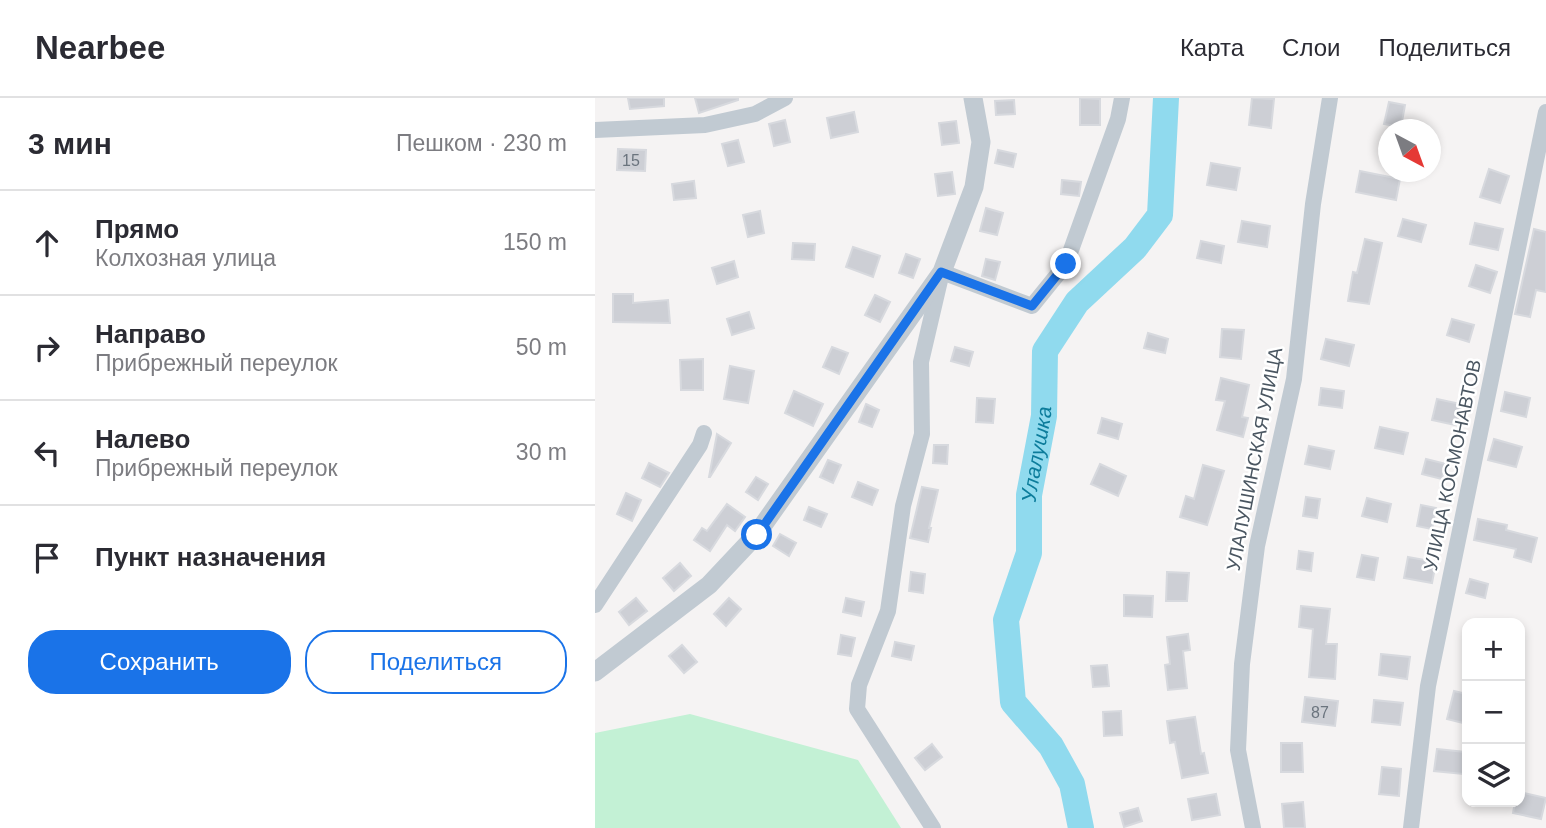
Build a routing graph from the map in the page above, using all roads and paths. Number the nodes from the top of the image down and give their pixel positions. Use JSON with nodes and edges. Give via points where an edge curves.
{"nodes":[{"id":1,"x":785,"y":98,"type":"edge"},
{"id":2,"x":973,"y":98,"type":"edge"},
{"id":3,"x":1122,"y":98,"type":"edge"},
{"id":4,"x":1330,"y":98,"type":"edge"},
{"id":5,"x":1546,"y":112,"type":"edge"},
{"id":6,"x":595,"y":130,"type":"edge"},
{"id":7,"x":941,"y":272,"type":"junction"},
{"id":8,"x":705,"y":433,"type":"dead end"},
{"id":9,"x":595,"y":605,"type":"edge"},
{"id":10,"x":595,"y":672,"type":"edge"},
{"id":11,"x":933,"y":828,"type":"edge"},
{"id":12,"x":1253,"y":828,"type":"edge"},
{"id":13,"x":1411,"y":828,"type":"edge"}],
"edges":[{"from":1,"to":6,"type":"street","via":[[755,114],[705,125]]},
{"from":2,"to":7,"type":"street","via":[[981,142],[974,187]]},
{"from":3,"to":7,"type":"street","via":[[1066,264],[1032,306]]},
{"from":4,"to":12,"type":"street","name":"УЛАЛУШИНСКАЯ УЛИЦА","via":[[1294,379],[1257,546],[1242,664],[1238,750]]},
{"from":5,"to":13,"type":"street","name":"УЛИЦА КОСМОНАВТОВ","via":[[1428,685]]},
{"from":7,"to":10,"type":"street","via":[[757,535],[709,585]]},
{"from":7,"to":11,"type":"street","via":[[921,362],[922,434],[903,506],[888,611],[859,685],[857,709]]},
{"from":8,"to":9,"type":"street"}]}
